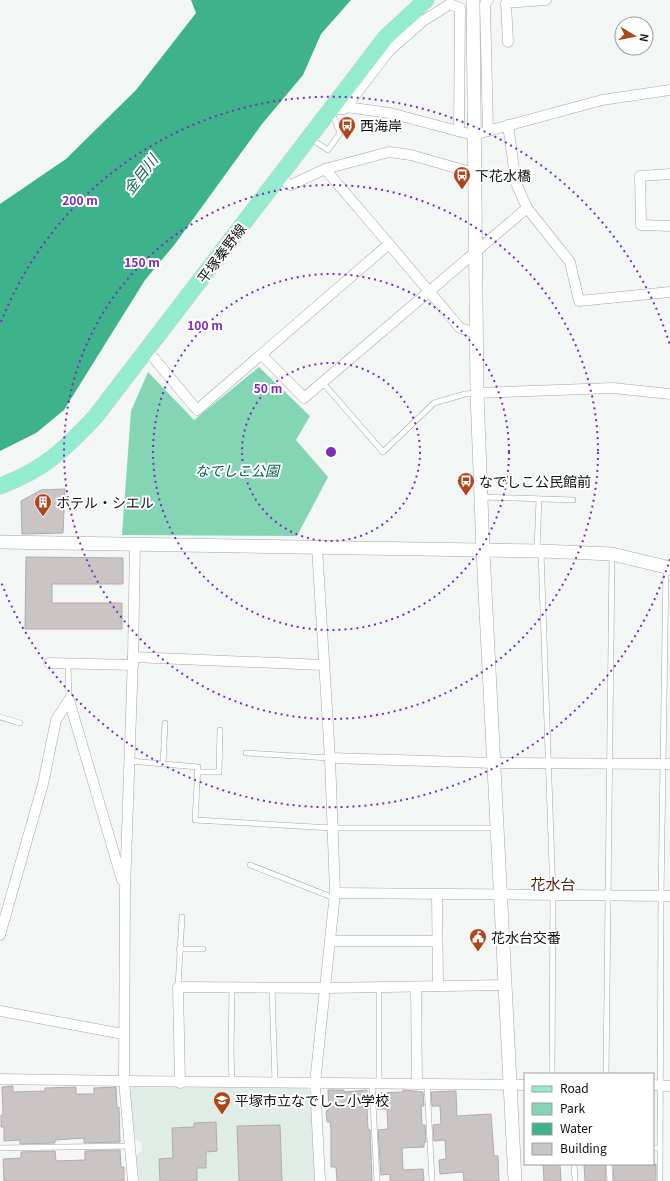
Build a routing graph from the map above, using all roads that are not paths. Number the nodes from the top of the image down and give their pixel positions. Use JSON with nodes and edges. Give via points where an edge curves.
{"nodes":[{"id":1,"x":426,"y":0,"type":"edge"},
{"id":2,"x":473,"y":0,"type":"edge"},
{"id":3,"x":488,"y":0,"type":"edge"},
{"id":4,"x":546,"y":0,"type":"edge"},
{"id":5,"x":508,"y":42,"type":"dead end"},
{"id":6,"x":670,"y":90,"type":"edge"},
{"id":7,"x":338,"y":108,"type":"junction"},
{"id":8,"x":508,"y":125,"type":"junction"},
{"id":9,"x":459,"y":131,"type":"junction"},
{"id":10,"x":488,"y":131,"type":"junction"},
{"id":11,"x":473,"y":135,"type":"junction"},
{"id":12,"x":309,"y":137,"type":"junction"},
{"id":13,"x":325,"y":169,"type":"junction"},
{"id":14,"x":474,"y":173,"type":"junction"},
{"id":15,"x":670,"y":174,"type":"edge"},
{"id":16,"x":277,"y":178,"type":"junction"},
{"id":17,"x":527,"y":208,"type":"junction"},
{"id":18,"x":670,"y":226,"type":"edge"},
{"id":19,"x":389,"y":244,"type":"junction"},
{"id":20,"x":474,"y":253,"type":"junction"},
{"id":21,"x":429,"y":292,"type":"junction"},
{"id":22,"x":670,"y":292,"type":"edge"},
{"id":23,"x":476,"y":333,"type":"junction"},
{"id":24,"x":147,"y":350,"type":"junction"},
{"id":25,"x":262,"y":355,"type":"junction"},
{"id":26,"x":323,"y":382,"type":"junction"},
{"id":27,"x":477,"y":393,"type":"junction"},
{"id":28,"x":670,"y":394,"type":"edge"},
{"id":29,"x":0,"y":486,"type":"edge"},
{"id":30,"x":481,"y":497,"type":"junction"},
{"id":31,"x":539,"y":499,"type":"junction"},
{"id":32,"x":573,"y":500,"type":"dead end"},
{"id":33,"x":0,"y":542,"type":"edge"},
{"id":34,"x":134,"y":544,"type":"junction"},
{"id":35,"x":317,"y":547,"type":"junction"},
{"id":36,"x":483,"y":551,"type":"junction"},
{"id":37,"x":539,"y":551,"type":"junction"},
{"id":38,"x":612,"y":554,"type":"junction"},
{"id":39,"x":668,"y":568,"type":"edge"},
{"id":40,"x":133,"y":661,"type":"junction"},
{"id":41,"x":49,"y":663,"type":"dead end"},
{"id":42,"x":68,"y":663,"type":"junction"},
{"id":43,"x":323,"y":665,"type":"junction"},
{"id":44,"x":69,"y":700,"type":"junction"},
{"id":45,"x":0,"y":717,"type":"edge"},
{"id":46,"x":165,"y":723,"type":"dead end"},
{"id":47,"x":20,"y":724,"type":"dead end"},
{"id":48,"x":220,"y":730,"type":"dead end"},
{"id":49,"x":246,"y":753,"type":"dead end"},
{"id":50,"x":330,"y":758,"type":"junction"},
{"id":51,"x":130,"y":761,"type":"junction"},
{"id":52,"x":494,"y":763,"type":"junction"},
{"id":53,"x":548,"y":763,"type":"junction"},
{"id":54,"x":609,"y":763,"type":"junction"},
{"id":55,"x":163,"y":764,"type":"junction"},
{"id":56,"x":666,"y":764,"type":"edge"},
{"id":57,"x":197,"y":772,"type":"junction"},
{"id":58,"x":332,"y":828,"type":"junction"},
{"id":59,"x":497,"y":828,"type":"junction"},
{"id":60,"x":250,"y":865,"type":"dead end"},
{"id":61,"x":125,"y":890,"type":"junction"},
{"id":62,"x":335,"y":895,"type":"junction"},
{"id":63,"x":437,"y":895,"type":"junction"},
{"id":64,"x":500,"y":895,"type":"junction"},
{"id":65,"x":553,"y":896,"type":"junction"},
{"id":66,"x":608,"y":896,"type":"junction"},
{"id":67,"x":665,"y":896,"type":"edge"},
{"id":68,"x":182,"y":917,"type":"dead end"},
{"id":69,"x":0,"y":935,"type":"edge"},
{"id":70,"x":330,"y":941,"type":"junction"},
{"id":71,"x":437,"y":941,"type":"junction"},
{"id":72,"x":179,"y":949,"type":"junction"},
{"id":73,"x":203,"y":949,"type":"dead end"},
{"id":74,"x":505,"y":985,"type":"junction"},
{"id":75,"x":438,"y":986,"type":"junction"},
{"id":76,"x":178,"y":987,"type":"junction"},
{"id":77,"x":272,"y":987,"type":"junction"},
{"id":78,"x":416,"y":987,"type":"junction"},
{"id":79,"x":232,"y":988,"type":"junction"},
{"id":80,"x":325,"y":988,"type":"junction"},
{"id":81,"x":379,"y":988,"type":"junction"},
{"id":82,"x":0,"y":1011,"type":"edge"},
{"id":83,"x":123,"y":1034,"type":"junction"},
{"id":84,"x":552,"y":1073,"type":"edge"},
{"id":85,"x":606,"y":1073,"type":"edge"},
{"id":86,"x":0,"y":1079,"type":"edge"},
{"id":87,"x":124,"y":1081,"type":"junction"},
{"id":88,"x":180,"y":1083,"type":"junction"},
{"id":89,"x":232,"y":1083,"type":"junction"},
{"id":90,"x":275,"y":1083,"type":"junction"},
{"id":91,"x":315,"y":1083,"type":"junction"},
{"id":92,"x":376,"y":1084,"type":"junction"},
{"id":93,"x":422,"y":1084,"type":"junction"},
{"id":94,"x":509,"y":1084,"type":"junction"},
{"id":95,"x":524,"y":1085,"type":"edge"},
{"id":96,"x":661,"y":1086,"type":"edge"},
{"id":97,"x":130,"y":1146,"type":"junction"},
{"id":98,"x":0,"y":1148,"type":"edge"},
{"id":99,"x":654,"y":1148,"type":"edge"},
{"id":100,"x":660,"y":1148,"type":"junction"},
{"id":101,"x":574,"y":1165,"type":"edge"},
{"id":102,"x":609,"y":1165,"type":"edge"},
{"id":103,"x":133,"y":1181,"type":"edge"},
{"id":104,"x":320,"y":1181,"type":"edge"},
{"id":105,"x":377,"y":1181,"type":"edge"},
{"id":106,"x":432,"y":1181,"type":"edge"},
{"id":107,"x":515,"y":1181,"type":"edge"},
{"id":108,"x":575,"y":1181,"type":"edge"},
{"id":109,"x":610,"y":1181,"type":"edge"},
{"id":110,"x":660,"y":1181,"type":"edge"}],
"edges":[{"from":1,"to":7,"type":"main road","name":"平塚秦野線","via":[[386,36]]},
{"from":2,"to":11,"type":"street"},
{"from":3,"to":10,"type":"street","via":[[485,4]]},
{"from":4,"to":5,"type":"street","via":[[506,3]]},
{"from":6,"to":8,"type":"street","via":[[602,100]]},
{"from":7,"to":9,"type":"street","via":[[390,113]]},
{"from":7,"to":9,"type":"street","via":[[390,50],[423,20],[450,4],[460,8]]},
{"from":7,"to":12,"type":"main road","name":"平塚秦野線"},
{"from":7,"to":12,"type":"lane","via":[[340,133],[328,150]]},
{"from":8,"to":10,"type":"street"},
{"from":8,"to":17,"type":"street","via":[[516,183]]},
{"from":9,"to":11,"type":"street"},
{"from":10,"to":11,"type":"street"},
{"from":11,"to":14,"type":"street"},
{"from":12,"to":16,"type":"main road","name":"平塚秦野線"},
{"from":13,"to":14,"type":"street","via":[[389,152],[411,155]]},
{"from":13,"to":16,"type":"street","via":[[291,185]]},
{"from":13,"to":19,"type":"street"},
{"from":14,"to":20,"type":"street"},
{"from":15,"to":18,"type":"street","via":[[640,176],[641,225]]},
{"from":16,"to":24,"type":"main road","name":"平塚秦野線"},
{"from":17,"to":20,"type":"street"},
{"from":17,"to":22,"type":"street","via":[[570,262],[579,301]]},
{"from":19,"to":21,"type":"street"},
{"from":19,"to":25,"type":"street"},
{"from":20,"to":21,"type":"street"},
{"from":20,"to":23,"type":"street"},
{"from":21,"to":23,"type":"street","via":[[460,328]]},
{"from":21,"to":26,"type":"street"},
{"from":23,"to":27,"type":"street"},
{"from":24,"to":25,"type":"street","via":[[197,410]]},
{"from":24,"to":29,"type":"main road","name":"平塚秦野線","via":[[96,416],[67,447],[39,468]]},
{"from":25,"to":26,"type":"street","via":[[304,398]]},
{"from":26,"to":27,"type":"lane","via":[[383,452],[434,403]]},
{"from":27,"to":28,"type":"street","via":[[613,388]]},
{"from":27,"to":30,"type":"street"},
{"from":30,"to":31,"type":"lane"},
{"from":30,"to":36,"type":"street"},
{"from":31,"to":32,"type":"lane"},
{"from":31,"to":37,"type":"lane"},
{"from":33,"to":34,"type":"street"},
{"from":34,"to":35,"type":"street"},
{"from":34,"to":40,"type":"street"},
{"from":35,"to":36,"type":"street"},
{"from":35,"to":43,"type":"street"},
{"from":36,"to":37,"type":"street"},
{"from":36,"to":52,"type":"street"},
{"from":37,"to":38,"type":"street"},
{"from":37,"to":53,"type":"lane"},
{"from":38,"to":39,"type":"street"},
{"from":38,"to":54,"type":"lane"},
{"from":39,"to":56,"type":"lane"},
{"from":40,"to":42,"type":"street"},
{"from":40,"to":43,"type":"street"},
{"from":40,"to":51,"type":"street"},
{"from":41,"to":42,"type":"street"},
{"from":42,"to":44,"type":"lane"},
{"from":43,"to":50,"type":"street"},
{"from":44,"to":61,"type":"street"},
{"from":44,"to":69,"type":"street","via":[[56,720],[43,784]]},
{"from":45,"to":47,"type":"lane"},
{"from":46,"to":55,"type":"lane"},
{"from":48,"to":57,"type":"lane","via":[[219,772]]},
{"from":49,"to":50,"type":"lane"},
{"from":50,"to":52,"type":"street"},
{"from":50,"to":58,"type":"street"},
{"from":51,"to":55,"type":"lane"},
{"from":51,"to":61,"type":"street"},
{"from":52,"to":53,"type":"street"},
{"from":52,"to":59,"type":"street"},
{"from":53,"to":54,"type":"street"},
{"from":53,"to":65,"type":"lane"},
{"from":54,"to":56,"type":"street"},
{"from":54,"to":66,"type":"lane"},
{"from":55,"to":57,"type":"lane","via":[[198,767]]},
{"from":56,"to":67,"type":"lane"},
{"from":57,"to":58,"type":"lane","via":[[195,820]]},
{"from":58,"to":59,"type":"lane"},
{"from":58,"to":62,"type":"street"},
{"from":59,"to":64,"type":"street"},
{"from":60,"to":62,"type":"lane"},
{"from":61,"to":83,"type":"street"},
{"from":62,"to":63,"type":"street"},
{"from":62,"to":70,"type":"street"},
{"from":63,"to":64,"type":"street"},
{"from":63,"to":71,"type":"street"},
{"from":64,"to":65,"type":"street"},
{"from":64,"to":74,"type":"street"},
{"from":65,"to":66,"type":"street"},
{"from":65,"to":84,"type":"lane"},
{"from":66,"to":67,"type":"street"},
{"from":66,"to":85,"type":"lane"},
{"from":67,"to":96,"type":"lane"},
{"from":68,"to":72,"type":"lane"},
{"from":70,"to":71,"type":"street"},
{"from":70,"to":80,"type":"street"},
{"from":71,"to":75,"type":"street"},
{"from":72,"to":73,"type":"lane"},
{"from":72,"to":76,"type":"lane"},
{"from":74,"to":75,"type":"street"},
{"from":74,"to":94,"type":"street"},
{"from":75,"to":78,"type":"street"},
{"from":76,"to":79,"type":"street"},
{"from":76,"to":88,"type":"street"},
{"from":77,"to":79,"type":"street"},
{"from":77,"to":80,"type":"street"},
{"from":77,"to":90,"type":"lane"},
{"from":78,"to":81,"type":"street"},
{"from":78,"to":93,"type":"street"},
{"from":79,"to":89,"type":"lane"},
{"from":80,"to":81,"type":"street"},
{"from":80,"to":91,"type":"street"},
{"from":81,"to":92,"type":"lane"},
{"from":82,"to":83,"type":"street"},
{"from":83,"to":87,"type":"street"},
{"from":86,"to":87,"type":"street"},
{"from":87,"to":88,"type":"street"},
{"from":87,"to":97,"type":"street"},
{"from":88,"to":89,"type":"street"},
{"from":89,"to":90,"type":"street"},
{"from":90,"to":91,"type":"street"},
{"from":91,"to":92,"type":"street"},
{"from":91,"to":104,"type":"street"},
{"from":92,"to":93,"type":"street"},
{"from":92,"to":105,"type":"lane"},
{"from":93,"to":94,"type":"street"},
{"from":93,"to":106,"type":"lane"},
{"from":94,"to":95,"type":"street"},
{"from":94,"to":107,"type":"street"},
{"from":96,"to":100,"type":"lane"},
{"from":97,"to":98,"type":"lane"},
{"from":97,"to":103,"type":"street"},
{"from":99,"to":100,"type":"lane"},
{"from":100,"to":110,"type":"lane"},
{"from":101,"to":108,"type":"lane"},
{"from":102,"to":109,"type":"lane"}]}
